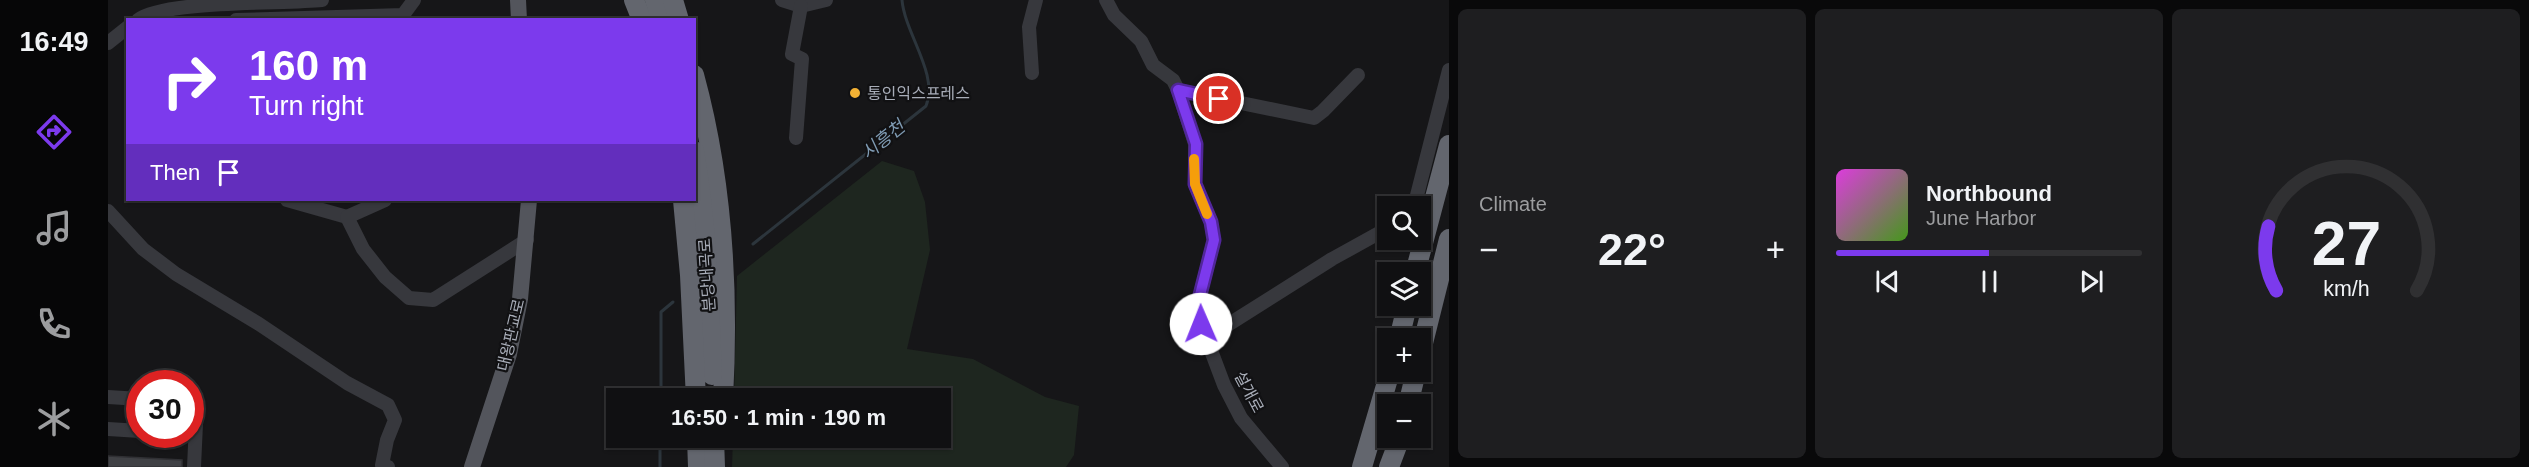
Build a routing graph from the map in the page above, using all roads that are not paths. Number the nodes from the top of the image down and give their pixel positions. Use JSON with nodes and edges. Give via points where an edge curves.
{"nodes":[{"id":1,"x":322,"y":0,"type":"edge"},
{"id":2,"x":414,"y":0,"type":"edge"},
{"id":3,"x":518,"y":0,"type":"edge"},
{"id":4,"x":634,"y":0,"type":"edge"},
{"id":5,"x":655,"y":0,"type":"edge"},
{"id":6,"x":673,"y":0,"type":"edge"},
{"id":7,"x":782,"y":0,"type":"edge"},
{"id":8,"x":826,"y":0,"type":"edge"},
{"id":9,"x":1036,"y":0,"type":"edge"},
{"id":10,"x":1106,"y":0,"type":"edge"},
{"id":11,"x":244,"y":2,"type":"edge"},
{"id":12,"x":801,"y":6,"type":"junction"},
{"id":13,"x":141,"y":18,"type":"edge"},
{"id":14,"x":351,"y":18,"type":"edge"},
{"id":15,"x":519,"y":18,"type":"edge"},
{"id":16,"x":641,"y":18,"type":"edge"},
{"id":17,"x":661,"y":18,"type":"edge"},
{"id":18,"x":678,"y":18,"type":"edge"},
{"id":19,"x":126,"y":29,"type":"edge"},
{"id":20,"x":108,"y":43,"type":"edge"},
{"id":21,"x":1449,"y":70,"type":"edge"},
{"id":22,"x":1032,"y":74,"type":"dead end"},
{"id":23,"x":1358,"y":75,"type":"dead end"},
{"id":24,"x":696,"y":85,"type":"edge"},
{"id":25,"x":1178,"y":90,"type":"junction"},
{"id":26,"x":796,"y":138,"type":"dead end"},
{"id":27,"x":1449,"y":145,"type":"edge"},
{"id":28,"x":696,"y":163,"type":"edge"},
{"id":29,"x":1417,"y":196,"type":"edge"},
{"id":30,"x":290,"y":201,"type":"edge"},
{"id":31,"x":384,"y":201,"type":"edge"},
{"id":32,"x":529,"y":201,"type":"edge"},
{"id":33,"x":683,"y":201,"type":"edge"},
{"id":34,"x":110,"y":217,"type":"edge"},
{"id":35,"x":347,"y":218,"type":"junction"},
{"id":36,"x":1377,"y":234,"type":"edge"},
{"id":37,"x":1449,"y":239,"type":"edge"},
{"id":38,"x":527,"y":240,"type":"junction"},
{"id":39,"x":1418,"y":262,"type":"edge"},
{"id":40,"x":1427,"y":328,"type":"edge"},
{"id":41,"x":1207,"y":338,"type":"junction"},
{"id":42,"x":1387,"y":382,"type":"edge"},
{"id":43,"x":695,"y":388,"type":"edge"},
{"id":44,"x":713,"y":388,"type":"edge"},
{"id":45,"x":723,"y":388,"type":"edge"},
{"id":46,"x":108,"y":397,"type":"edge"},
{"id":47,"x":126,"y":398,"type":"edge"},
{"id":48,"x":108,"y":429,"type":"edge"},
{"id":49,"x":126,"y":430,"type":"edge"},
{"id":50,"x":193,"y":448,"type":"edge"},
{"id":51,"x":697,"y":448,"type":"edge"},
{"id":52,"x":714,"y":448,"type":"edge"},
{"id":53,"x":1396,"y":448,"type":"edge"},
{"id":54,"x":473,"y":466,"type":"edge"},
{"id":55,"x":194,"y":467,"type":"edge"},
{"id":56,"x":388,"y":467,"type":"edge"},
{"id":57,"x":698,"y":467,"type":"edge"},
{"id":58,"x":715,"y":467,"type":"edge"},
{"id":59,"x":1282,"y":467,"type":"edge"},
{"id":60,"x":1362,"y":467,"type":"edge"},
{"id":61,"x":1389,"y":467,"type":"edge"}],
"edges":[{"from":1,"to":11,"type":"street"},
{"from":2,"to":14,"type":"street","via":[[403,15]]},
{"from":3,"to":15,"type":"main road"},
{"from":4,"to":16,"type":"highway"},
{"from":5,"to":17,"type":"highway"},
{"from":6,"to":18,"type":"highway"},
{"from":7,"to":12,"type":"street"},
{"from":8,"to":12,"type":"street"},
{"from":9,"to":22,"type":"street","via":[[1029,27]]},
{"from":10,"to":25,"type":"street","name":"설개로","via":[[1114,15],[1141,41],[1154,65],[1173,80]]},
{"from":11,"to":13,"type":"street","via":[[147,13]]},
{"from":12,"to":26,"type":"street","via":[[792,54],[802,59]]},
{"from":19,"to":20,"type":"street"},
{"from":21,"to":29,"type":"street"},
{"from":23,"to":25,"type":"street","via":[[1314,118]]},
{"from":24,"to":45,"type":"highway","via":[[724,241]]},
{"from":25,"to":41,"type":"street","name":"설개로","via":[[1196,144],[1195,184],[1214,240],[1200,295],[1201,324]]},
{"from":27,"to":39,"type":"highway"},
{"from":28,"to":44,"type":"highway","name":"분당내곡로","via":[[708,284]]},
{"from":30,"to":35,"type":"street"},
{"from":31,"to":35,"type":"street"},
{"from":32,"to":38,"type":"main road","name":"대왕판교로"},
{"from":33,"to":43,"type":"highway","name":"분당내곡로"},
{"from":34,"to":56,"type":"street","via":[[176,274],[388,405],[395,420],[382,465]]},
{"from":35,"to":38,"type":"street","via":[[363,249],[385,277],[409,298],[433,300]]},
{"from":36,"to":41,"type":"street"},
{"from":37,"to":40,"type":"highway"},
{"from":38,"to":54,"type":"main road","name":"대왕판교로","via":[[510,354]]},
{"from":41,"to":59,"type":"street","name":"설개로","via":[[1241,418]]},
{"from":42,"to":60,"type":"highway"},
{"from":46,"to":47,"type":"street"},
{"from":48,"to":49,"type":"street"},
{"from":50,"to":55,"type":"street"},
{"from":51,"to":57,"type":"highway"},
{"from":52,"to":58,"type":"highway"},
{"from":53,"to":61,"type":"highway"}]}
